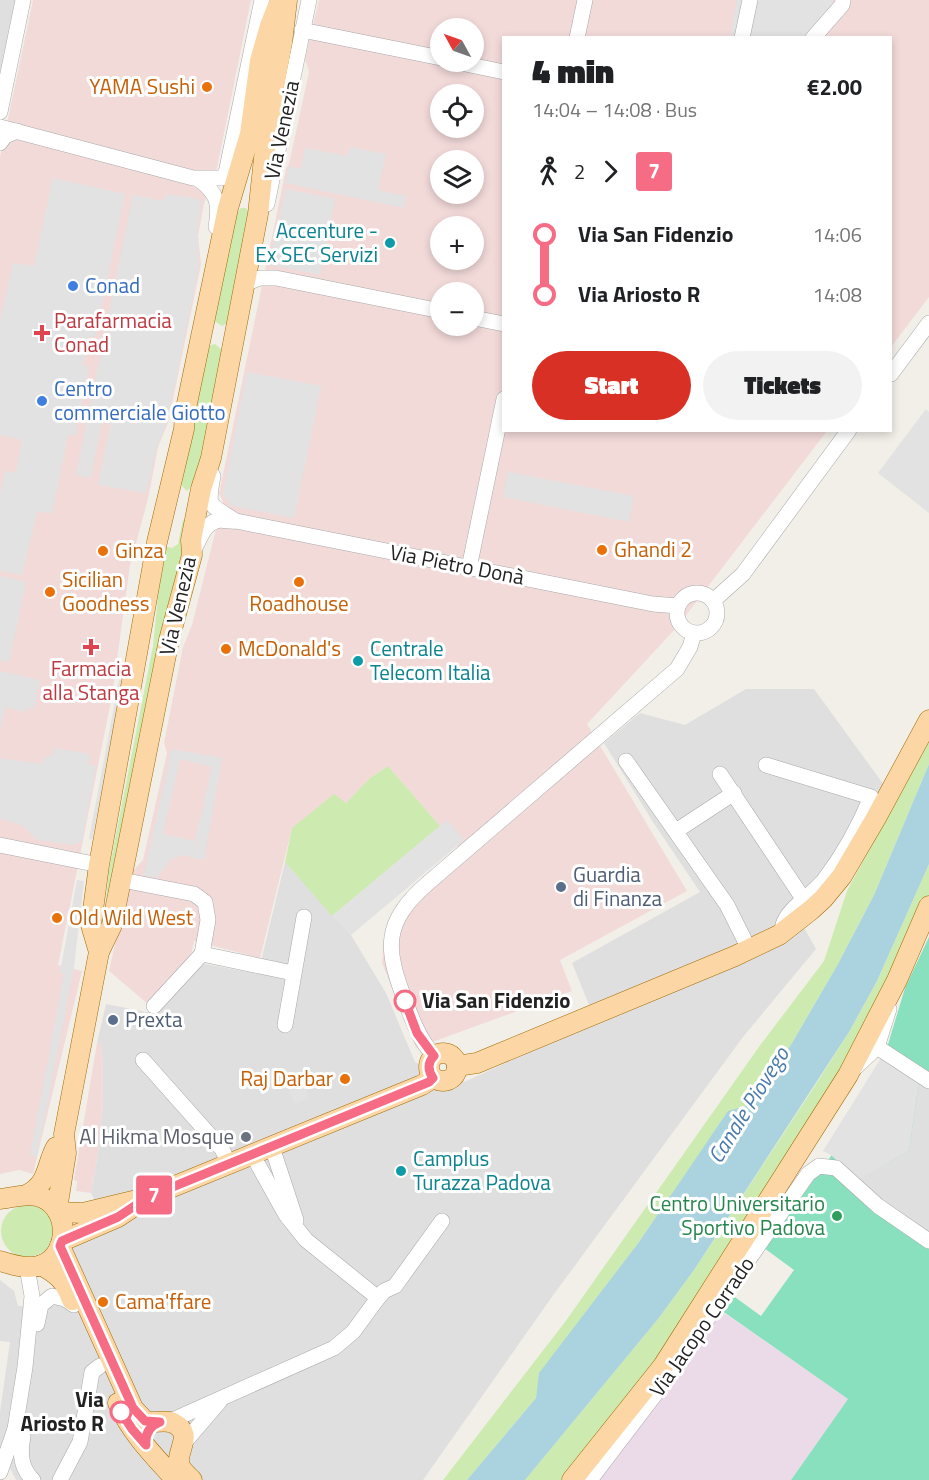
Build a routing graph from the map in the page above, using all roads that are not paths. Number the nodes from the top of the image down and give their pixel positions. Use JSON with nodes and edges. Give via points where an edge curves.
{"nodes":[{"id":1,"x":23,"y":0,"type":"edge"},
{"id":2,"x":262,"y":0,"type":"edge"},
{"id":3,"x":267,"y":0,"type":"edge"},
{"id":4,"x":280,"y":0,"type":"edge"},
{"id":5,"x":287,"y":0,"type":"edge"},
{"id":6,"x":309,"y":0,"type":"edge"},
{"id":7,"x":585,"y":0,"type":"edge"},
{"id":8,"x":750,"y":0,"type":"edge"},
{"id":9,"x":843,"y":0,"type":"edge"},
{"id":10,"x":302,"y":30,"type":"junction"},
{"id":11,"x":577,"y":36,"type":"edge"},
{"id":12,"x":742,"y":36,"type":"edge"},
{"id":13,"x":815,"y":36,"type":"edge"},
{"id":14,"x":265,"y":42,"type":"junction"},
{"id":15,"x":430,"y":56,"type":"edge"},
{"id":16,"x":484,"y":68,"type":"edge"},
{"id":17,"x":502,"y":72,"type":"edge"},
{"id":18,"x":0,"y":112,"type":"edge"},
{"id":19,"x":0,"y":126,"type":"edge"},
{"id":20,"x":17,"y":131,"type":"junction"},
{"id":21,"x":0,"y":143,"type":"edge"},
{"id":22,"x":195,"y":178,"type":"junction"},
{"id":23,"x":229,"y":178,"type":"junction"},
{"id":24,"x":230,"y":200,"type":"junction"},
{"id":25,"x":259,"y":205,"type":"junction"},
{"id":26,"x":249,"y":258,"type":"junction"},
{"id":27,"x":244,"y":284,"type":"junction"},
{"id":28,"x":209,"y":296,"type":"junction"},
{"id":29,"x":430,"y":309,"type":"edge"},
{"id":30,"x":484,"y":320,"type":"edge"},
{"id":31,"x":929,"y":323,"type":"edge"},
{"id":32,"x":502,"y":324,"type":"edge"},
{"id":33,"x":892,"y":373,"type":"edge"},
{"id":34,"x":502,"y":409,"type":"edge"},
{"id":35,"x":848,"y":432,"type":"edge"},
{"id":36,"x":211,"y":458,"type":"junction"},
{"id":37,"x":172,"y":484,"type":"junction"},
{"id":38,"x":201,"y":489,"type":"junction"},
{"id":39,"x":236,"y":520,"type":"junction"},
{"id":40,"x":192,"y":555,"type":"junction"},
{"id":41,"x":469,"y":568,"type":"junction"},
{"id":42,"x":713,"y":601,"type":"junction"},
{"id":43,"x":678,"y":606,"type":"junction"},
{"id":44,"x":694,"y":633,"type":"junction"},
{"id":45,"x":929,"y":720,"type":"edge"},
{"id":46,"x":626,"y":761,"type":"dead end"},
{"id":47,"x":766,"y":765,"type":"dead end"},
{"id":48,"x":720,"y":774,"type":"dead end"},
{"id":49,"x":734,"y":793,"type":"junction"},
{"id":50,"x":676,"y":831,"type":"junction"},
{"id":51,"x":0,"y":845,"type":"edge"},
{"id":52,"x":99,"y":865,"type":"junction"},
{"id":53,"x":122,"y":880,"type":"junction"},
{"id":54,"x":804,"y":900,"type":"junction"},
{"id":55,"x":929,"y":906,"type":"edge"},
{"id":56,"x":304,"y":917,"type":"dead end"},
{"id":57,"x":784,"y":929,"type":"junction"},
{"id":58,"x":749,"y":949,"type":"junction"},
{"id":59,"x":99,"y":952,"type":"junction"},
{"id":60,"x":202,"y":954,"type":"junction"},
{"id":61,"x":293,"y":973,"type":"junction"},
{"id":62,"x":897,"y":980,"type":"junction"},
{"id":63,"x":154,"y":1006,"type":"dead end"},
{"id":64,"x":285,"y":1025,"type":"dead end"},
{"id":65,"x":877,"y":1047,"type":"junction"},
{"id":66,"x":434,"y":1056,"type":"junction"},
{"id":67,"x":143,"y":1060,"type":"dead end"},
{"id":68,"x":458,"y":1066,"type":"junction"},
{"id":69,"x":848,"y":1075,"type":"junction"},
{"id":70,"x":433,"y":1078,"type":"junction"},
{"id":71,"x":929,"y":1081,"type":"edge"},
{"id":72,"x":64,"y":1134,"type":"junction"},
{"id":73,"x":272,"y":1147,"type":"junction"},
{"id":74,"x":252,"y":1154,"type":"junction"},
{"id":75,"x":229,"y":1164,"type":"junction"},
{"id":76,"x":28,"y":1194,"type":"junction"},
{"id":77,"x":148,"y":1197,"type":"junction"},
{"id":78,"x":0,"y":1199,"type":"edge"},
{"id":79,"x":57,"y":1211,"type":"junction"},
{"id":80,"x":442,"y":1221,"type":"dead end"},
{"id":81,"x":299,"y":1232,"type":"junction"},
{"id":82,"x":929,"y":1240,"type":"edge"},
{"id":83,"x":61,"y":1244,"type":"junction"},
{"id":84,"x":4,"y":1262,"type":"edge"},
{"id":85,"x":38,"y":1266,"type":"junction"},
{"id":86,"x":378,"y":1298,"type":"junction"},
{"id":87,"x":74,"y":1305,"type":"junction"},
{"id":88,"x":25,"y":1366,"type":"junction"},
{"id":89,"x":100,"y":1366,"type":"junction"},
{"id":90,"x":224,"y":1397,"type":"junction"},
{"id":91,"x":164,"y":1422,"type":"junction"},
{"id":92,"x":15,"y":1429,"type":"junction"},
{"id":93,"x":183,"y":1447,"type":"junction"},
{"id":94,"x":151,"y":1451,"type":"junction"},
{"id":95,"x":3,"y":1474,"type":"edge"},
{"id":96,"x":33,"y":1480,"type":"edge"},
{"id":97,"x":60,"y":1480,"type":"edge"},
{"id":98,"x":176,"y":1480,"type":"edge"},
{"id":99,"x":192,"y":1480,"type":"edge"},
{"id":100,"x":572,"y":1480,"type":"edge"},
{"id":101,"x":590,"y":1480,"type":"edge"}],
"edges":[{"from":1,"to":18,"type":"street"},
{"from":2,"to":23,"type":"street","name":"Via Venezia","via":[[226,173]]},
{"from":3,"to":14,"type":"street","name":"Via Venezia"},
{"from":4,"to":14,"type":"main road","name":"Via Venezia"},
{"from":5,"to":25,"type":"main road","name":"Via Venezia"},
{"from":6,"to":10,"type":"street","name":"Via Venezia"},
{"from":7,"to":11,"type":"street"},
{"from":8,"to":12,"type":"street"},
{"from":9,"to":13,"type":"street"},
{"from":10,"to":15,"type":"street"},
{"from":10,"to":26,"type":"street","name":"Via Venezia","via":[[264,220]]},
{"from":14,"to":23,"type":"main road","name":"Via Venezia","via":[[250,134]]},
{"from":16,"to":17,"type":"street"},
{"from":19,"to":20,"type":"street"},
{"from":20,"to":21,"type":"street"},
{"from":20,"to":22,"type":"street"},
{"from":22,"to":23,"type":"street"},
{"from":22,"to":28,"type":"street","name":"Via Venezia","via":[[207,185],[218,202],[207,275]]},
{"from":23,"to":24,"type":"main road","name":"Via Venezia"},
{"from":24,"to":25,"type":"main road","name":"Via Venezia","via":[[247,196]]},
{"from":24,"to":28,"type":"main road","name":"Via Venezia"},
{"from":25,"to":26,"type":"main road","name":"Via Venezia"},
{"from":26,"to":27,"type":"main road","name":"Via Venezia"},
{"from":27,"to":29,"type":"street","via":[[276,278]]},
{"from":27,"to":36,"type":"main road","name":"Via Venezia"},
{"from":28,"to":37,"type":"main road","name":"Via Venezia"},
{"from":30,"to":32,"type":"street"},
{"from":31,"to":33,"type":"street"},
{"from":34,"to":41,"type":"street"},
{"from":35,"to":42,"type":"street","via":[[743,574]]},
{"from":36,"to":38,"type":"main road","name":"Via Venezia"},
{"from":36,"to":39,"type":"street","name":"Via Pietro Donà","via":[[210,499],[217,510]]},
{"from":37,"to":38,"type":"main road","via":[[177,501],[185,503],[194,500]]},
{"from":37,"to":52,"type":"main road","name":"Via Venezia","via":[[157,542]]},
{"from":38,"to":40,"type":"main road","name":"Via Venezia","via":[[191,540]]},
{"from":39,"to":40,"type":"street","name":"Via Pietro Donà","via":[[209,526]]},
{"from":39,"to":41,"type":"street","name":"Via Pietro Donà"},
{"from":40,"to":53,"type":"main road","name":"Via Venezia","via":[[169,640]]},
{"from":41,"to":43,"type":"street","name":"Via Pietro Donà"},
{"from":42,"to":43,"type":"street","via":[[694,593]]},
{"from":42,"to":44,"type":"street","via":[[717,613],[712,626]]},
{"from":43,"to":44,"type":"street","via":[[679,623]]},
{"from":44,"to":66,"type":"street","via":[[677,669],[401,910],[390,949],[417,1033]]},
{"from":45,"to":57,"type":"main road","via":[[843,876],[823,899]]},
{"from":46,"to":50,"type":"street"},
{"from":47,"to":54,"type":"street","via":[[871,797],[833,867]]},
{"from":48,"to":49,"type":"street"},
{"from":49,"to":50,"type":"street"},
{"from":49,"to":54,"type":"street"},
{"from":50,"to":58,"type":"street","via":[[727,905]]},
{"from":51,"to":52,"type":"street"},
{"from":52,"to":59,"type":"main road","name":"Via Venezia","via":[[91,926]]},
{"from":53,"to":59,"type":"main road","name":"Via Venezia","via":[[112,925]]},
{"from":53,"to":60,"type":"street","via":[[194,894],[205,902],[208,920]]},
{"from":54,"to":57,"type":"street","via":[[787,916]]},
{"from":55,"to":62,"type":"main road","name":"Via Jacopo Corrado"},
{"from":56,"to":61,"type":"street"},
{"from":57,"to":58,"type":"main road"},
{"from":58,"to":68,"type":"main road","via":[[501,1053]]},
{"from":59,"to":72,"type":"main road","name":"Via Venezia"},
{"from":60,"to":61,"type":"street"},
{"from":60,"to":63,"type":"street"},
{"from":61,"to":64,"type":"street"},
{"from":62,"to":65,"type":"street","name":"Via Jacopo Corrado"},
{"from":62,"to":69,"type":"main road","name":"Via Jacopo Corrado"},
{"from":65,"to":69,"type":"street","name":"Via Jacopo Corrado"},
{"from":65,"to":71,"type":"street"},
{"from":66,"to":68,"type":"main road","via":[[451,1055]]},
{"from":66,"to":70,"type":"main road","via":[[429,1070]]},
{"from":67,"to":75,"type":"street","via":[[222,1149]]},
{"from":68,"to":70,"type":"main road","via":[[450,1080],[441,1082]]},
{"from":69,"to":100,"type":"main road","name":"Via Jacopo Corrado","via":[[663,1366]]},
{"from":70,"to":73,"type":"main road"},
{"from":72,"to":76,"type":"main road","name":"Via Venezia","via":[[54,1150],[45,1180]]},
{"from":72,"to":79,"type":"main road","name":"Via Venezia","via":[[66,1152]]},
{"from":73,"to":74,"type":"main road"},
{"from":73,"to":81,"type":"street"},
{"from":74,"to":75,"type":"main road"},
{"from":74,"to":81,"type":"street"},
{"from":75,"to":77,"type":"main road"},
{"from":76,"to":78,"type":"main road"},
{"from":76,"to":79,"type":"main road","via":[[46,1200]]},
{"from":77,"to":79,"type":"main road","via":[[83,1213]]},
{"from":77,"to":83,"type":"main road","via":[[118,1217]]},
{"from":79,"to":83,"type":"main road","name":"Via Venezia","via":[[64,1231]]},
{"from":80,"to":86,"type":"street","via":[[395,1287]]},
{"from":81,"to":86,"type":"street"},
{"from":82,"to":101,"type":"street","name":"Via Jacopo Corrado","via":[[878,1206],[836,1168],[819,1166],[808,1174],[654,1396]]},
{"from":83,"to":85,"type":"main road","via":[[50,1259]]},
{"from":83,"to":91,"type":"main road","name":"Via Venezia","via":[[133,1408],[145,1421]]},
{"from":84,"to":85,"type":"main road"},
{"from":84,"to":88,"type":"street","via":[[22,1283],[26,1297],[21,1353]]},
{"from":85,"to":87,"type":"main road","via":[[66,1284]]},
{"from":85,"to":88,"type":"street","via":[[28,1273],[32,1296]]},
{"from":86,"to":90,"type":"street","via":[[353,1332],[334,1348]]},
{"from":87,"to":88,"type":"street","via":[[52,1296],[41,1305],[34,1344]]},
{"from":87,"to":89,"type":"main road"},
{"from":88,"to":92,"type":"street"},
{"from":89,"to":94,"type":"main road","via":[[126,1421]]},
{"from":89,"to":97,"type":"street","via":[[92,1372],[80,1442]]},
{"from":90,"to":91,"type":"street"},
{"from":90,"to":93,"type":"street"},
{"from":91,"to":93,"type":"main road","via":[[175,1424],[180,1430]]},
{"from":91,"to":94,"type":"main road","via":[[148,1432]]},
{"from":92,"to":95,"type":"street"},
{"from":92,"to":96,"type":"street","via":[[23,1436],[22,1466]]},
{"from":93,"to":94,"type":"main road","via":[[168,1459]]},
{"from":93,"to":99,"type":"main road","via":[[179,1465]]},
{"from":94,"to":98,"type":"main road"}]}
